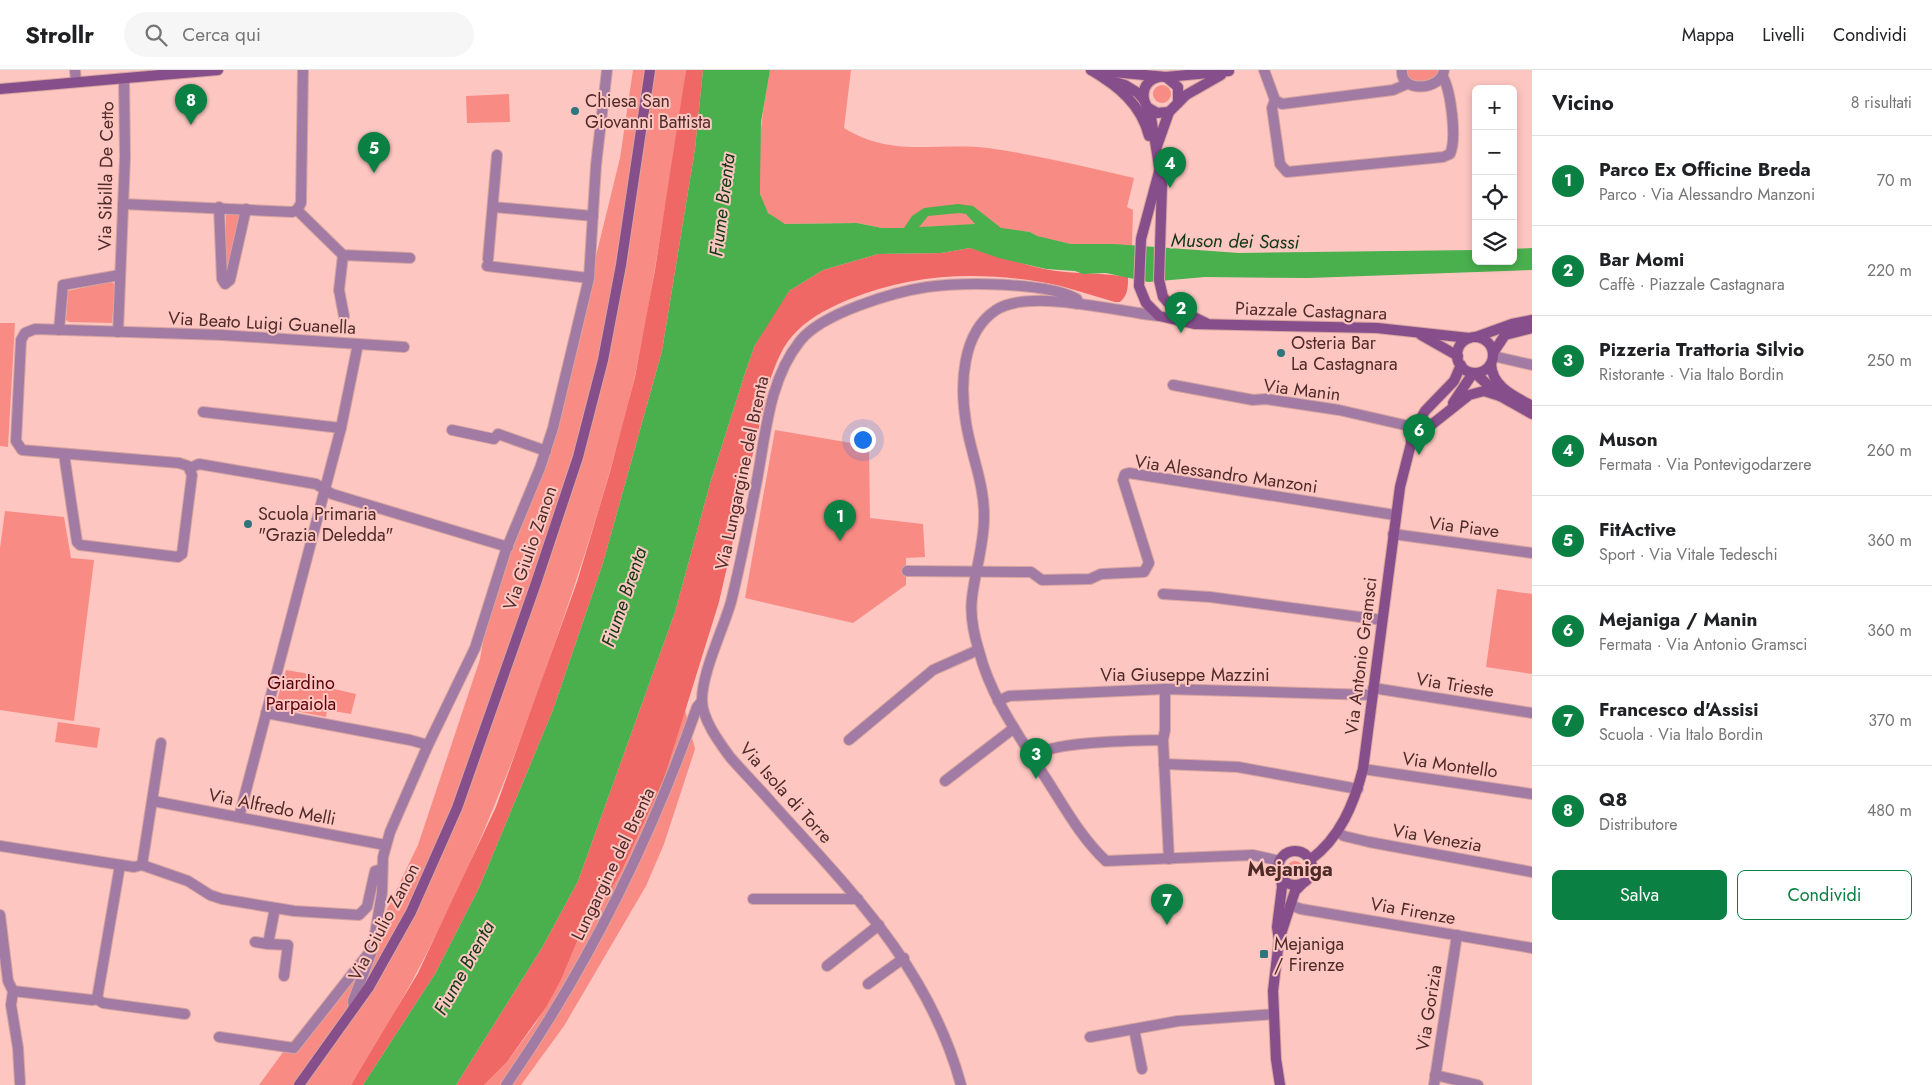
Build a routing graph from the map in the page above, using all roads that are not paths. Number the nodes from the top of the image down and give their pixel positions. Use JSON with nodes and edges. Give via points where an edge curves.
{"nodes":[{"id":1,"x":75,"y":70,"type":"edge"},
{"id":2,"x":218,"y":70,"type":"edge"},
{"id":3,"x":303,"y":70,"type":"edge"},
{"id":4,"x":650,"y":70,"type":"edge"},
{"id":5,"x":1089,"y":70,"type":"edge"},
{"id":6,"x":1264,"y":70,"type":"edge"},
{"id":7,"x":1402,"y":70,"type":"edge"},
{"id":8,"x":1231,"y":71,"type":"edge"},
{"id":9,"x":605,"y":73,"type":"edge"},
{"id":10,"x":1444,"y":74,"type":"edge"},
{"id":11,"x":1163,"y":77,"type":"junction"},
{"id":12,"x":124,"y":78,"type":"junction"},
{"id":13,"x":1106,"y":78,"type":"junction"},
{"id":14,"x":76,"y":82,"type":"junction"},
{"id":15,"x":1407,"y":84,"type":"junction"},
{"id":16,"x":0,"y":89,"type":"edge"},
{"id":17,"x":1276,"y":100,"type":"junction"},
{"id":18,"x":1145,"y":103,"type":"junction"},
{"id":19,"x":1178,"y":103,"type":"junction"},
{"id":20,"x":1169,"y":112,"type":"junction"},
{"id":21,"x":1157,"y":146,"type":"junction"},
{"id":22,"x":497,"y":155,"type":"dead end"},
{"id":23,"x":1160,"y":168,"type":"junction"},
{"id":24,"x":1154,"y":188,"type":"junction"},
{"id":25,"x":123,"y":204,"type":"junction"},
{"id":26,"x":219,"y":207,"type":"junction"},
{"id":27,"x":493,"y":207,"type":"junction"},
{"id":28,"x":246,"y":209,"type":"junction"},
{"id":29,"x":297,"y":210,"type":"junction"},
{"id":30,"x":593,"y":216,"type":"junction"},
{"id":31,"x":343,"y":255,"type":"junction"},
{"id":32,"x":410,"y":258,"type":"dead end"},
{"id":33,"x":120,"y":275,"type":"junction"},
{"id":34,"x":589,"y":278,"type":"junction"},
{"id":35,"x":1142,"y":297,"type":"junction"},
{"id":36,"x":1078,"y":304,"type":"junction"},
{"id":37,"x":1132,"y":312,"type":"junction"},
{"id":38,"x":344,"y":316,"type":"dead end"},
{"id":39,"x":1159,"y":316,"type":"junction"},
{"id":40,"x":1532,"y":320,"type":"edge"},
{"id":41,"x":1206,"y":323,"type":"junction"},
{"id":42,"x":1532,"y":328,"type":"edge"},
{"id":43,"x":59,"y":330,"type":"junction"},
{"id":44,"x":118,"y":332,"type":"junction"},
{"id":45,"x":1416,"y":332,"type":"junction"},
{"id":46,"x":1473,"y":338,"type":"junction"},
{"id":47,"x":358,"y":344,"type":"junction"},
{"id":48,"x":404,"y":347,"type":"dead end"},
{"id":49,"x":1492,"y":358,"type":"junction"},
{"id":50,"x":1459,"y":361,"type":"junction"},
{"id":51,"x":1532,"y":365,"type":"edge"},
{"id":52,"x":1474,"y":373,"type":"junction"},
{"id":53,"x":1173,"y":385,"type":"dead end"},
{"id":54,"x":1500,"y":396,"type":"junction"},
{"id":55,"x":1532,"y":406,"type":"edge"},
{"id":56,"x":203,"y":412,"type":"dead end"},
{"id":57,"x":1532,"y":414,"type":"edge"},
{"id":58,"x":1441,"y":417,"type":"junction"},
{"id":59,"x":341,"y":428,"type":"junction"},
{"id":60,"x":1415,"y":428,"type":"junction"},
{"id":61,"x":452,"y":430,"type":"dead end"},
{"id":62,"x":1426,"y":430,"type":"junction"},
{"id":63,"x":1411,"y":442,"type":"junction"},
{"id":64,"x":546,"y":451,"type":"junction"},
{"id":65,"x":64,"y":454,"type":"junction"},
{"id":66,"x":190,"y":468,"type":"junction"},
{"id":67,"x":324,"y":489,"type":"junction"},
{"id":68,"x":1395,"y":515,"type":"junction"},
{"id":69,"x":1393,"y":534,"type":"junction"},
{"id":70,"x":508,"y":547,"type":"junction"},
{"id":71,"x":1532,"y":553,"type":"edge"},
{"id":72,"x":907,"y":571,"type":"dead end"},
{"id":73,"x":978,"y":571,"type":"junction"},
{"id":74,"x":1163,"y":594,"type":"dead end"},
{"id":75,"x":1382,"y":620,"type":"junction"},
{"id":76,"x":718,"y":643,"type":"joint"},
{"id":77,"x":978,"y":650,"type":"junction"},
{"id":78,"x":1164,"y":689,"type":"junction"},
{"id":79,"x":1373,"y":692,"type":"junction"},
{"id":80,"x":702,"y":701,"type":"junction"},
{"id":81,"x":998,"y":701,"type":"junction"},
{"id":82,"x":266,"y":713,"type":"junction"},
{"id":83,"x":1532,"y":713,"type":"edge"},
{"id":84,"x":1014,"y":728,"type":"junction"},
{"id":85,"x":849,"y":740,"type":"dead end"},
{"id":86,"x":1163,"y":740,"type":"junction"},
{"id":87,"x":161,"y":743,"type":"dead end"},
{"id":88,"x":428,"y":745,"type":"junction"},
{"id":89,"x":1033,"y":756,"type":"junction"},
{"id":90,"x":1164,"y":764,"type":"junction"},
{"id":91,"x":1363,"y":769,"type":"junction"},
{"id":92,"x":945,"y":781,"type":"dead end"},
{"id":93,"x":1358,"y":789,"type":"junction"},
{"id":94,"x":1532,"y":794,"type":"edge"},
{"id":95,"x":153,"y":801,"type":"junction"},
{"id":96,"x":239,"y":817,"type":"junction"},
{"id":97,"x":1337,"y":832,"type":"junction"},
{"id":98,"x":386,"y":845,"type":"junction"},
{"id":99,"x":0,"y":846,"type":"edge"},
{"id":100,"x":1169,"y":859,"type":"junction"},
{"id":101,"x":1310,"y":860,"type":"junction"},
{"id":102,"x":1280,"y":861,"type":"junction"},
{"id":103,"x":120,"y":865,"type":"junction"},
{"id":104,"x":142,"y":865,"type":"junction"},
{"id":105,"x":382,"y":869,"type":"junction"},
{"id":106,"x":1532,"y":872,"type":"edge"},
{"id":107,"x":1281,"y":878,"type":"junction"},
{"id":108,"x":1302,"y":884,"type":"junction"},
{"id":109,"x":753,"y":899,"type":"dead end"},
{"id":110,"x":858,"y":900,"type":"junction"},
{"id":111,"x":1290,"y":905,"type":"junction"},
{"id":112,"x":275,"y":908,"type":"junction"},
{"id":113,"x":0,"y":915,"type":"edge"},
{"id":114,"x":0,"y":919,"type":"edge"},
{"id":115,"x":879,"y":925,"type":"junction"},
{"id":116,"x":1457,"y":935,"type":"junction"},
{"id":117,"x":1279,"y":940,"type":"junction"},
{"id":118,"x":255,"y":942,"type":"dead end"},
{"id":119,"x":268,"y":944,"type":"junction"},
{"id":120,"x":1532,"y":948,"type":"edge"},
{"id":121,"x":372,"y":951,"type":"junction"},
{"id":122,"x":904,"y":958,"type":"junction"},
{"id":123,"x":827,"y":966,"type":"dead end"},
{"id":124,"x":284,"y":976,"type":"dead end"},
{"id":125,"x":868,"y":984,"type":"dead end"},
{"id":126,"x":12,"y":991,"type":"junction"},
{"id":127,"x":97,"y":998,"type":"junction"},
{"id":128,"x":354,"y":1008,"type":"junction"},
{"id":129,"x":186,"y":1014,"type":"dead end"},
{"id":130,"x":1274,"y":1014,"type":"junction"},
{"id":131,"x":1134,"y":1029,"type":"junction"},
{"id":132,"x":219,"y":1037,"type":"dead end"},
{"id":133,"x":1090,"y":1038,"type":"dead end"},
{"id":134,"x":1142,"y":1069,"type":"dead end"},
{"id":135,"x":1434,"y":1080,"type":"edge"},
{"id":136,"x":20,"y":1083,"type":"dead end"},
{"id":137,"x":299,"y":1085,"type":"edge"},
{"id":138,"x":506,"y":1085,"type":"edge"},
{"id":139,"x":961,"y":1085,"type":"edge"},
{"id":140,"x":1280,"y":1085,"type":"edge"},
{"id":141,"x":1478,"y":1085,"type":"edge"}],
"edges":[{"from":1,"to":14,"type":"street"},
{"from":2,"to":12,"type":"main road"},
{"from":3,"to":29,"type":"street","via":[[301,203]]},
{"from":4,"to":128,"type":"main road","name":"Via Giulio Zanon","via":[[603,360],[578,457],[457,808],[411,912]]},
{"from":5,"to":11,"type":"main road"},
{"from":5,"to":13,"type":"main road"},
{"from":6,"to":17,"type":"street"},
{"from":7,"to":15,"type":"street"},
{"from":8,"to":11,"type":"main road"},
{"from":8,"to":19,"type":"main road","via":[[1200,86]]},
{"from":9,"to":30,"type":"street","name":"Via Giulio Zanon"},
{"from":10,"to":15,"type":"street","via":[[1434,84]]},
{"from":10,"to":17,"type":"street","via":[[1454,145],[1450,154],[1443,157],[1287,172],[1280,164],[1272,108]]},
{"from":11,"to":18,"type":"main road","via":[[1148,82],[1143,93]]},
{"from":11,"to":19,"type":"main road","via":[[1178,87]]},
{"from":12,"to":14,"type":"main road"},
{"from":12,"to":25,"type":"street","name":"Via Sibilla De Cetto"},
{"from":13,"to":18,"type":"main road","via":[[1125,85]]},
{"from":13,"to":24,"type":"main road","via":[[1131,100],[1146,126],[1154,164]]},
{"from":14,"to":16,"type":"main road"},
{"from":15,"to":17,"type":"street","via":[[1393,90],[1282,104]]},
{"from":18,"to":20,"type":"main road","via":[[1157,113]]},
{"from":18,"to":21,"type":"main road"},
{"from":19,"to":20,"type":"main road"},
{"from":20,"to":21,"type":"main road"},
{"from":21,"to":23,"type":"main road"},
{"from":22,"to":27,"type":"street"},
{"from":23,"to":24,"type":"main road"},
{"from":23,"to":41,"type":"main road","name":"Piazzale Castagnara","via":[[1163,198],[1160,286],[1163,297],[1171,306]]},
{"from":24,"to":35,"type":"main road","via":[[1142,239]]},
{"from":25,"to":26,"type":"street"},
{"from":25,"to":33,"type":"street","name":"Via Sibilla De Cetto"},
{"from":26,"to":28,"type":"street"},
{"from":26,"to":28,"type":"street","via":[[222,279],[225,284],[230,280]]},
{"from":27,"to":30,"type":"street"},
{"from":27,"to":34,"type":"street","via":[[488,263]]},
{"from":28,"to":29,"type":"street"},
{"from":29,"to":31,"type":"street"},
{"from":30,"to":34,"type":"street","name":"Via Giulio Zanon"},
{"from":31,"to":32,"type":"street"},
{"from":31,"to":38,"type":"street","via":[[339,290]]},
{"from":33,"to":43,"type":"street","name":"Via Sibilla De Cetto","via":[[63,285]]},
{"from":33,"to":44,"type":"street","name":"Via Sibilla De Cetto"},
{"from":34,"to":64,"type":"street","name":"Via Giulio Zanon","via":[[572,358]]},
{"from":35,"to":37,"type":"street"},
{"from":35,"to":39,"type":"main road"},
{"from":36,"to":37,"type":"street"},
{"from":36,"to":73,"type":"street","via":[[1013,303],[982,321],[972,339],[967,355],[964,396],[966,424],[984,498],[983,542]]},
{"from":36,"to":76,"type":"street","name":"Via Lungargine del Brenta","via":[[1077,299],[1048,290],[992,284],[927,287],[867,302],[826,320],[802,338],[787,359],[771,401],[749,523]]},
{"from":37,"to":39,"type":"street"},
{"from":39,"to":41,"type":"main road","name":"Piazzale Castagnara","via":[[1181,322]]},
{"from":40,"to":46,"type":"main road"},
{"from":41,"to":45,"type":"main road","name":"Piazzale Castagnara"},
{"from":42,"to":49,"type":"main road","via":[[1505,335]]},
{"from":43,"to":44,"type":"street"},
{"from":43,"to":65,"type":"street","via":[[30,330],[21,340],[16,441],[22,450]]},
{"from":44,"to":47,"type":"street","name":"Via Beato Luigi Guanella"},
{"from":45,"to":46,"type":"main road","name":"Piazzale Castagnara"},
{"from":45,"to":50,"type":"main road","name":"Piazzale Castagnara"},
{"from":46,"to":49,"type":"main road","via":[[1488,342]]},
{"from":46,"to":50,"type":"main road","via":[[1460,345]]},
{"from":47,"to":48,"type":"street","name":"Via Beato Luigi Guanella"},
{"from":47,"to":59,"type":"street"},
{"from":49,"to":51,"type":"street"},
{"from":49,"to":52,"type":"main road","via":[[1481,372]]},
{"from":49,"to":55,"type":"main road","via":[[1493,377],[1497,383]]},
{"from":50,"to":52,"type":"main road"},
{"from":50,"to":60,"type":"main road","name":"Via Antonio Gramsci","via":[[1454,381],[1425,411]]},
{"from":52,"to":54,"type":"main road"},
{"from":52,"to":58,"type":"main road"},
{"from":53,"to":60,"type":"street","name":"Via Manin","via":[[1253,400],[1339,410]]},
{"from":54,"to":57,"type":"main road"},
{"from":54,"to":58,"type":"main road","via":[[1477,391]]},
{"from":56,"to":59,"type":"street"},
{"from":58,"to":62,"type":"main road"},
{"from":59,"to":67,"type":"street"},
{"from":60,"to":62,"type":"street","name":"Via Manin"},
{"from":60,"to":63,"type":"main road","name":"Via Antonio Gramsci"},
{"from":61,"to":64,"type":"street","via":[[494,439],[498,434]]},
{"from":62,"to":63,"type":"main road"},
{"from":63,"to":68,"type":"main road","name":"Via Antonio Gramsci"},
{"from":64,"to":70,"type":"street","name":"Via Giulio Zanon"},
{"from":65,"to":66,"type":"street","via":[[179,462]]},
{"from":65,"to":66,"type":"street","via":[[80,545],[175,556],[182,554],[192,475]]},
{"from":66,"to":67,"type":"street","via":[[199,464],[244,471],[316,484]]},
{"from":67,"to":70,"type":"street","via":[[355,502]]},
{"from":67,"to":82,"type":"street"},
{"from":68,"to":69,"type":"main road","name":"Via Antonio Gramsci"},
{"from":68,"to":73,"type":"street","name":"Via Alessandro Manzoni","via":[[1129,472],[1123,480],[1149,563],[1144,572],[1101,574],[1090,579],[1042,580],[1031,572]]},
{"from":69,"to":71,"type":"street","name":"Via Piave"},
{"from":69,"to":75,"type":"main road","name":"Via Antonio Gramsci"},
{"from":70,"to":88,"type":"street","name":"Via Giulio Zanon","via":[[475,648]]},
{"from":72,"to":73,"type":"street","name":"Via Alessandro Manzoni"},
{"from":73,"to":77,"type":"street","via":[[972,599]]},
{"from":74,"to":75,"type":"street","via":[[1210,597]]},
{"from":75,"to":79,"type":"main road","name":"Via Antonio Gramsci"},
{"from":76,"to":80,"type":"street","name":"Lungargine del Brenta"},
{"from":77,"to":81,"type":"street"},
{"from":77,"to":85,"type":"street","via":[[933,670]]},
{"from":78,"to":79,"type":"street","name":"Via Giuseppe Mazzini"},
{"from":78,"to":81,"type":"street","name":"Via Giuseppe Mazzini","via":[[1009,696]]},
{"from":78,"to":86,"type":"street"},
{"from":79,"to":83,"type":"street","name":"Via Trieste"},
{"from":79,"to":91,"type":"main road","name":"Via Antonio Gramsci"},
{"from":80,"to":110,"type":"street","name":"Via Isola di Torre","via":[[710,724],[730,757]]},
{"from":80,"to":138,"type":"street","name":"Lungargine del Brenta","via":[[640,851],[601,930],[545,1029]]},
{"from":81,"to":84,"type":"street"},
{"from":82,"to":88,"type":"street"},
{"from":82,"to":96,"type":"street"},
{"from":84,"to":89,"type":"street"},
{"from":84,"to":92,"type":"street"},
{"from":86,"to":89,"type":"street","via":[[1070,745]]},
{"from":86,"to":90,"type":"street"},
{"from":87,"to":95,"type":"street"},
{"from":88,"to":98,"type":"street","name":"Via Giulio Zanon"},
{"from":89,"to":100,"type":"street","via":[[1070,816],[1106,861]]},
{"from":90,"to":93,"type":"street","via":[[1238,767]]},
{"from":90,"to":100,"type":"street"},
{"from":91,"to":93,"type":"main road","name":"Via Antonio Gramsci"},
{"from":91,"to":94,"type":"street","name":"Via Montello"},
{"from":93,"to":97,"type":"main road","name":"Via Antonio Gramsci"},
{"from":95,"to":96,"type":"street","name":"Via Alfredo Melli"},
{"from":95,"to":104,"type":"street"},
{"from":96,"to":98,"type":"street","name":"Via Alfredo Melli"},
{"from":97,"to":101,"type":"main road","name":"Via Antonio Gramsci"},
{"from":97,"to":106,"type":"street","name":"Via Venezia","via":[[1368,842]]},
{"from":98,"to":105,"type":"street","name":"Via Giulio Zanon"},
{"from":99,"to":103,"type":"street"},
{"from":100,"to":102,"type":"street","via":[[1253,855]]},
{"from":101,"to":102,"type":"main road","via":[[1297,851],[1287,853]]},
{"from":101,"to":108,"type":"main road","via":[[1311,874]]},
{"from":102,"to":107,"type":"main road","via":[[1278,870]]},
{"from":103,"to":104,"type":"street"},
{"from":103,"to":127,"type":"street"},
{"from":104,"to":112,"type":"street","via":[[188,880],[210,895]]},
{"from":105,"to":112,"type":"street","via":[[375,871],[367,907],[359,915]]},
{"from":105,"to":121,"type":"street","name":"Via Giulio Zanon","via":[[382,893]]},
{"from":107,"to":108,"type":"main road","via":[[1288,884]]},
{"from":107,"to":117,"type":"main road"},
{"from":108,"to":111,"type":"main road","via":[[1295,891]]},
{"from":109,"to":110,"type":"street"},
{"from":110,"to":115,"type":"street","name":"Via Isola di Torre"},
{"from":111,"to":116,"type":"street","name":"Via Firenze"},
{"from":111,"to":117,"type":"main road"},
{"from":112,"to":119,"type":"street"},
{"from":113,"to":114,"type":"street"},
{"from":114,"to":126,"type":"street"},
{"from":115,"to":122,"type":"street","name":"Via Isola di Torre"},
{"from":115,"to":123,"type":"street"},
{"from":116,"to":120,"type":"street","name":"Via Firenze"},
{"from":116,"to":135,"type":"street","name":"Via Gorizia"},
{"from":117,"to":130,"type":"main road","via":[[1274,969]]},
{"from":118,"to":119,"type":"street"},
{"from":119,"to":124,"type":"street","via":[[288,945]]},
{"from":121,"to":128,"type":"street","name":"Via Giulio Zanon","via":[[352,1001]]},
{"from":121,"to":132,"type":"street","name":"Via Giulio Zanon","via":[[294,1048]]},
{"from":122,"to":125,"type":"street"},
{"from":122,"to":139,"type":"street","name":"Via Isola di Torre","via":[[936,1015]]},
{"from":126,"to":127,"type":"street"},
{"from":126,"to":136,"type":"street"},
{"from":127,"to":129,"type":"street","via":[[102,1003]]},
{"from":128,"to":137,"type":"main road","name":"Via Giulio Zanon"},
{"from":130,"to":131,"type":"street","via":[[1178,1021]]},
{"from":130,"to":140,"type":"main road"},
{"from":131,"to":133,"type":"street"},
{"from":131,"to":134,"type":"street"},
{"from":135,"to":141,"type":"street"}]}
